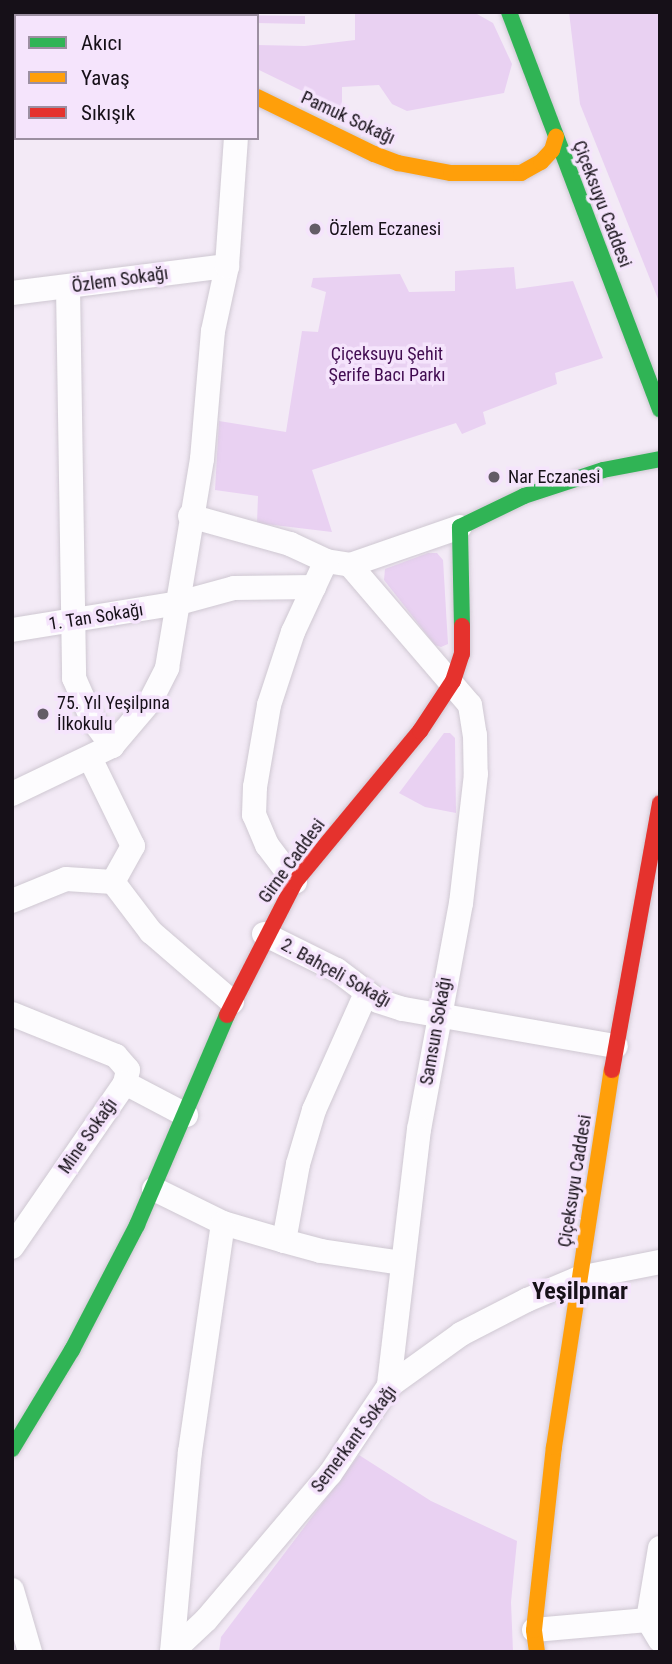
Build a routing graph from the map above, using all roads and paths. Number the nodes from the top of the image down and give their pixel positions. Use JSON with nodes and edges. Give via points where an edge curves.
{"nodes":[{"id":1,"x":509,"y":12,"type":"edge"},
{"id":2,"x":528,"y":21,"type":"dead end"},
{"id":3,"x":523,"y":42,"type":"junction"},
{"id":4,"x":264,"y":107,"type":"edge"},
{"id":5,"x":556,"y":137,"type":"junction"},
{"id":6,"x":236,"y":140,"type":"edge"},
{"id":7,"x":509,"y":174,"type":"junction"},
{"id":8,"x":538,"y":187,"type":"dead end"},
{"id":9,"x":557,"y":195,"type":"dead end"},
{"id":10,"x":581,"y":206,"type":"junction"},
{"id":11,"x":227,"y":266,"type":"junction"},
{"id":12,"x":68,"y":287,"type":"junction"},
{"id":13,"x":12,"y":293,"type":"edge"},
{"id":14,"x":660,"y":409,"type":"edge"},
{"id":15,"x":660,"y":459,"type":"edge"},
{"id":16,"x":190,"y":516,"type":"junction"},
{"id":17,"x":460,"y":527,"type":"junction"},
{"id":18,"x":326,"y":561,"type":"junction"},
{"id":19,"x":350,"y":565,"type":"junction"},
{"id":20,"x":314,"y":587,"type":"junction"},
{"id":21,"x":179,"y":603,"type":"junction"},
{"id":22,"x":73,"y":622,"type":"junction"},
{"id":23,"x":12,"y":630,"type":"edge"},
{"id":24,"x":453,"y":681,"type":"junction"},
{"id":25,"x":112,"y":746,"type":"junction"},
{"id":26,"x":90,"y":758,"type":"junction"},
{"id":27,"x":12,"y":794,"type":"edge"},
{"id":28,"x":660,"y":803,"type":"edge"},
{"id":29,"x":113,"y":882,"type":"junction"},
{"id":30,"x":295,"y":882,"type":"junction"},
{"id":31,"x":12,"y":901,"type":"edge"},
{"id":32,"x":264,"y":934,"type":"junction"},
{"id":33,"x":366,"y":993,"type":"junction"},
{"id":34,"x":232,"y":1002,"type":"junction"},
{"id":35,"x":12,"y":1014,"type":"edge"},
{"id":36,"x":438,"y":1016,"type":"junction"},
{"id":37,"x":616,"y":1046,"type":"junction"},
{"id":38,"x":125,"y":1083,"type":"junction"},
{"id":39,"x":186,"y":1115,"type":"junction"},
{"id":40,"x":154,"y":1189,"type":"junction"},
{"id":41,"x":223,"y":1223,"type":"junction"},
{"id":42,"x":284,"y":1241,"type":"junction"},
{"id":43,"x":12,"y":1247,"type":"edge"},
{"id":44,"x":660,"y":1262,"type":"edge"},
{"id":45,"x":401,"y":1263,"type":"junction"},
{"id":46,"x":579,"y":1278,"type":"junction"},
{"id":47,"x":389,"y":1386,"type":"junction"},
{"id":48,"x":12,"y":1449,"type":"edge"},
{"id":49,"x":660,"y":1548,"type":"edge"},
{"id":50,"x":12,"y":1590,"type":"edge"},
{"id":51,"x":654,"y":1630,"type":"edge"},
{"id":52,"x":536,"y":1641,"type":"edge"},
{"id":53,"x":30,"y":1652,"type":"edge"},
{"id":54,"x":172,"y":1652,"type":"edge"}],
"edges":[{"from":1,"to":3,"type":"street","name":"Çiçeksuyu Caddesi"},
{"from":2,"to":3,"type":"street"},
{"from":3,"to":5,"type":"street","name":"Çiçeksuyu Caddesi"},
{"from":4,"to":7,"type":"street","name":"Pamuk Sokağı","via":[[398,163],[451,173]]},
{"from":5,"to":7,"type":"street","name":"Pamuk Sokağı","via":[[541,162]]},
{"from":5,"to":10,"type":"street","name":"Çiçeksuyu Caddesi"},
{"from":6,"to":11,"type":"street"},
{"from":7,"to":8,"type":"street","name":"Pamuk Sokağı"},
{"from":9,"to":10,"type":"street"},
{"from":10,"to":14,"type":"street","name":"Çiçeksuyu Caddesi"},
{"from":11,"to":12,"type":"street","name":"Özlem Sokağı"},
{"from":11,"to":16,"type":"street","via":[[213,331],[202,459]]},
{"from":12,"to":13,"type":"street","name":"Özlem Sokağı"},
{"from":12,"to":22,"type":"street"},
{"from":15,"to":17,"type":"street","via":[[603,470],[524,496]]},
{"from":16,"to":18,"type":"street","via":[[290,544]]},
{"from":16,"to":21,"type":"street"},
{"from":17,"to":19,"type":"street"},
{"from":17,"to":24,"type":"street","name":"Girne Caddesi","via":[[462,654]]},
{"from":18,"to":19,"type":"street"},
{"from":18,"to":20,"type":"street"},
{"from":19,"to":24,"type":"street","name":"Samsun Sokağı"},
{"from":20,"to":21,"type":"street","name":"1. Tan Sokağı","via":[[234,588]]},
{"from":20,"to":30,"type":"street","via":[[293,632],[269,705],[255,787],[254,816],[267,845]]},
{"from":21,"to":22,"type":"street","name":"1. Tan Sokağı"},
{"from":21,"to":25,"type":"street","via":[[167,668],[151,700]]},
{"from":22,"to":23,"type":"street","name":"1. Tan Sokağı"},
{"from":22,"to":25,"type":"street","via":[[74,678],[92,719]]},
{"from":24,"to":30,"type":"street","name":"Girne Caddesi","via":[[420,731]]},
{"from":24,"to":36,"type":"street","name":"Samsun Sokağı","via":[[470,705],[476,774],[461,903]]},
{"from":25,"to":26,"type":"street"},
{"from":26,"to":27,"type":"street"},
{"from":26,"to":29,"type":"street","via":[[133,846]]},
{"from":28,"to":37,"type":"street","name":"Çiçeksuyu Caddesi"},
{"from":29,"to":31,"type":"street","via":[[66,879]]},
{"from":29,"to":34,"type":"street","via":[[151,932]]},
{"from":30,"to":32,"type":"street","name":"Girne Caddesi"},
{"from":32,"to":33,"type":"street","name":"2. Bahçeli Sokağı","via":[[337,970]]},
{"from":32,"to":34,"type":"street","name":"Girne Caddesi"},
{"from":33,"to":36,"type":"street","name":"2. Bahçeli Sokağı","via":[[378,1001]]},
{"from":33,"to":42,"type":"street","via":[[314,1110],[298,1164]]},
{"from":34,"to":39,"type":"street","name":"Girne Caddesi"},
{"from":35,"to":38,"type":"street","via":[[116,1056],[128,1070]]},
{"from":36,"to":37,"type":"street","name":"2. Bahçeli Sokağı"},
{"from":36,"to":45,"type":"street","name":"Samsun Sokağı"},
{"from":37,"to":46,"type":"street","name":"Çiçeksuyu Caddesi"},
{"from":38,"to":39,"type":"street","name":"Mine Sokağı"},
{"from":38,"to":43,"type":"street","name":"Mine Sokağı"},
{"from":39,"to":40,"type":"street","name":"Girne Caddesi"},
{"from":40,"to":41,"type":"street"},
{"from":40,"to":48,"type":"street","name":"Girne Caddesi","via":[[72,1350]]},
{"from":41,"to":42,"type":"street"},
{"from":41,"to":54,"type":"street","via":[[190,1452]]},
{"from":42,"to":45,"type":"street"},
{"from":44,"to":46,"type":"street","name":"Semerkant Sokağı"},
{"from":45,"to":47,"type":"street","name":"Samsun Sokağı"},
{"from":46,"to":47,"type":"street","name":"Semerkant Sokağı","via":[[461,1334]]},
{"from":46,"to":52,"type":"street","name":"Çiçeksuyu Caddesi","via":[[554,1447]]},
{"from":47,"to":54,"type":"street","name":"Semerkant Sokağı","via":[[330,1474],[206,1620]]},
{"from":49,"to":51,"type":"street"},
{"from":50,"to":53,"type":"street"},
{"from":51,"to":52,"type":"street"}]}
